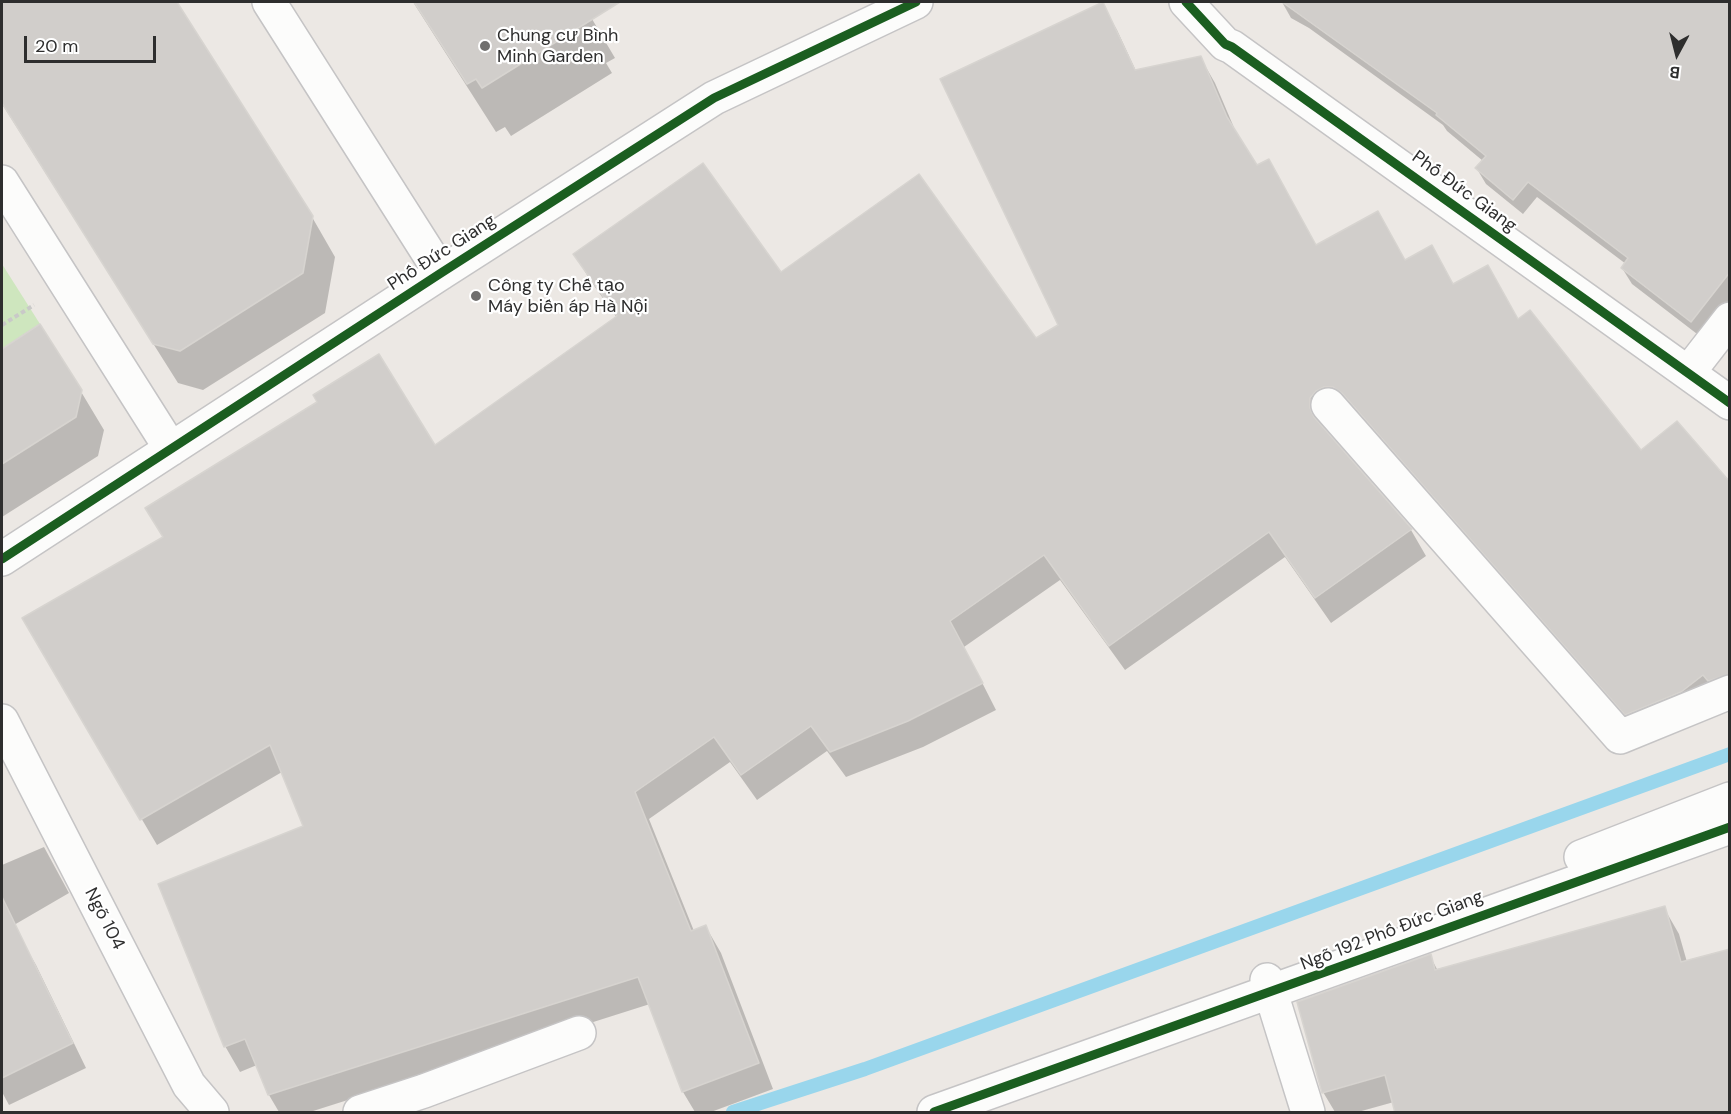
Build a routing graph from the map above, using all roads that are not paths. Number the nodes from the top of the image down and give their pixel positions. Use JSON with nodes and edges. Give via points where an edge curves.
{"nodes":[{"id":1,"x":268,"y":2,"type":"edge"},
{"id":2,"x":916,"y":2,"type":"edge"},
{"id":3,"x":1186,"y":2,"type":"edge"},
{"id":4,"x":2,"y":182,"type":"edge"},
{"id":5,"x":441,"y":273,"type":"junction"},
{"id":6,"x":1730,"y":319,"type":"edge"},
{"id":7,"x":1688,"y":373,"type":"junction"},
{"id":8,"x":1730,"y":403,"type":"edge"},
{"id":9,"x":1328,"y":405,"type":"dead end"},
{"id":10,"x":171,"y":449,"type":"junction"},
{"id":11,"x":2,"y":559,"type":"edge"},
{"id":12,"x":1730,"y":692,"type":"edge"},
{"id":13,"x":2,"y":721,"type":"edge"},
{"id":14,"x":1730,"y":799,"type":"edge"},
{"id":15,"x":1730,"y":827,"type":"edge"},
{"id":16,"x":1269,"y":985,"type":"junction"},
{"id":17,"x":579,"y":1033,"type":"dead end"},
{"id":18,"x":1024,"y":1080,"type":"junction"},
{"id":19,"x":212,"y":1113,"type":"edge"},
{"id":20,"x":360,"y":1113,"type":"edge"},
{"id":21,"x":934,"y":1113,"type":"edge"},
{"id":22,"x":993,"y":1113,"type":"edge"},
{"id":23,"x":1308,"y":1113,"type":"edge"}],
"edges":[{"from":1,"to":5,"type":"street"},
{"from":2,"to":5,"type":"street","name":"Phố Đức Giang","via":[[714,98]]},
{"from":3,"to":7,"type":"street","name":"Phố Đức Giang","via":[[1225,44]]},
{"from":4,"to":10,"type":"street"},
{"from":5,"to":10,"type":"street","name":"Phố Đức Giang"},
{"from":6,"to":7,"type":"street"},
{"from":7,"to":8,"type":"street","name":"Phố Đức Giang"},
{"from":9,"to":12,"type":"street","via":[[1620,737]]},
{"from":10,"to":11,"type":"street","name":"Phố Đức Giang"},
{"from":13,"to":19,"type":"street","name":"Ngõ 104","via":[[189,1085]]},
{"from":14,"to":16,"type":"street","name":"Ngõ 192 Phố Đức Giang"},
{"from":15,"to":16,"type":"street"},
{"from":16,"to":18,"type":"street"},
{"from":16,"to":18,"type":"street","name":"Ngõ 192 Phố Đức Giang","via":[[1052,1055]]},
{"from":16,"to":23,"type":"street"},
{"from":17,"to":20,"type":"street"},
{"from":18,"to":21,"type":"street"},
{"from":18,"to":22,"type":"street"}]}
